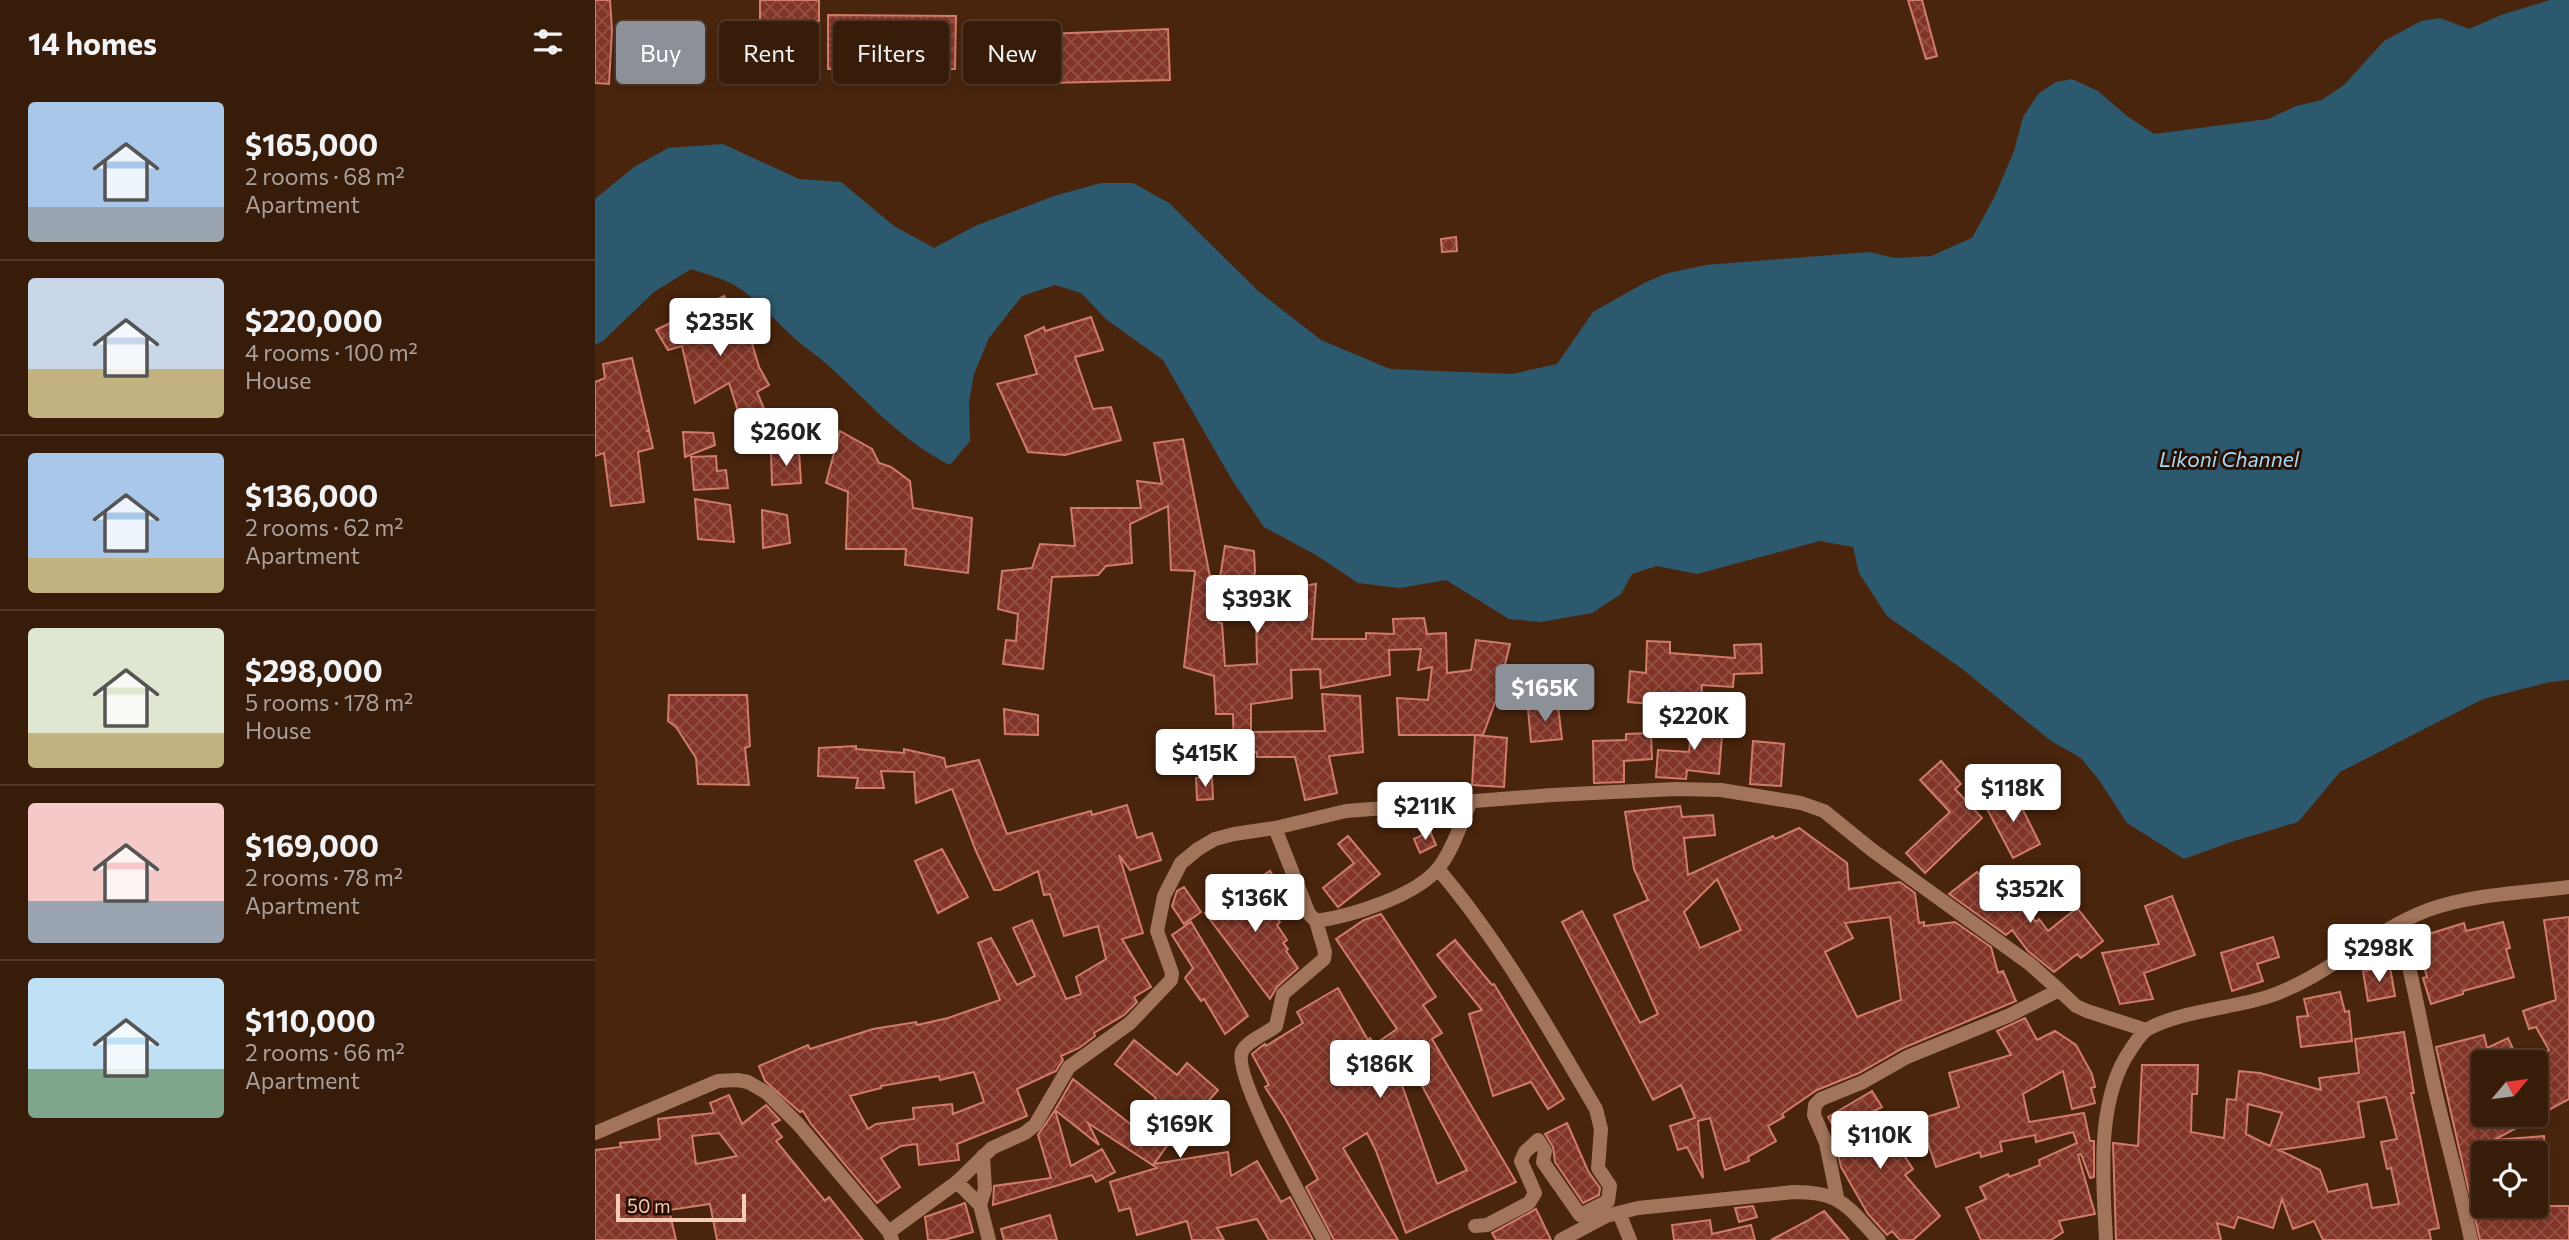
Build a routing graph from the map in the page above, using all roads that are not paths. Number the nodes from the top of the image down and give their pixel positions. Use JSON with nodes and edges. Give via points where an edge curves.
{"nodes":[{"id":1,"x":1471,"y":801,"type":"junction"},
{"id":2,"x":1275,"y":828,"type":"junction"},
{"id":3,"x":1438,"y":869,"type":"junction"},
{"id":4,"x":2569,"y":887,"type":"edge"},
{"id":5,"x":1317,"y":921,"type":"junction"},
{"id":6,"x":2399,"y":923,"type":"junction"},
{"id":7,"x":2059,"y":990,"type":"junction"},
{"id":8,"x":2146,"y":1030,"type":"junction"},
{"id":9,"x":595,"y":1133,"type":"edge"},
{"id":10,"x":983,"y":1156,"type":"junction"},
{"id":11,"x":957,"y":1182,"type":"junction"},
{"id":12,"x":1837,"y":1197,"type":"junction"},
{"id":13,"x":980,"y":1205,"type":"junction"},
{"id":14,"x":1619,"y":1213,"type":"junction"},
{"id":15,"x":1580,"y":1214,"type":"junction"},
{"id":16,"x":1596,"y":1222,"type":"junction"},
{"id":17,"x":1475,"y":1226,"type":"dead end"},
{"id":18,"x":891,"y":1236,"type":"edge"},
{"id":19,"x":989,"y":1240,"type":"edge"},
{"id":20,"x":1324,"y":1240,"type":"edge"},
{"id":21,"x":1561,"y":1240,"type":"edge"},
{"id":22,"x":1630,"y":1240,"type":"edge"},
{"id":23,"x":1879,"y":1240,"type":"edge"},
{"id":24,"x":2106,"y":1240,"type":"edge"},
{"id":25,"x":2471,"y":1240,"type":"edge"}],
"edges":[{"from":1,"to":2,"type":"street","via":[[1346,811]]},
{"from":1,"to":3,"type":"street"},
{"from":1,"to":7,"type":"street","via":[[1676,789],[1721,790],[1815,806]]},
{"from":2,"to":5,"type":"street","via":[[1309,914]]},
{"from":2,"to":10,"type":"street","via":[[1215,839],[1181,863],[1167,888],[1157,923],[1171,980],[1130,1023],[1069,1067],[1035,1125]]},
{"from":3,"to":5,"type":"street","via":[[1409,891]]},
{"from":3,"to":15,"type":"street","via":[[1524,984],[1596,1109],[1601,1129],[1598,1168],[1610,1186],[1608,1201]]},
{"from":4,"to":6,"type":"street","via":[[2457,901]]},
{"from":5,"to":20,"type":"street","via":[[1324,959],[1287,989],[1279,1002],[1276,1026],[1243,1049],[1240,1058],[1255,1107]]},
{"from":6,"to":8,"type":"street","via":[[2299,985]]},
{"from":6,"to":25,"type":"street"},
{"from":7,"to":8,"type":"street","via":[[2076,1006]]},
{"from":7,"to":12,"type":"street","via":[[1821,1099],[1814,1115],[1826,1143]]},
{"from":8,"to":24,"type":"street","via":[[2115,1077],[2110,1098],[2103,1158]]},
{"from":9,"to":18,"type":"street","via":[[718,1081],[748,1082],[767,1093],[798,1124]]},
{"from":10,"to":11,"type":"street"},
{"from":10,"to":13,"type":"street","via":[[985,1189]]},
{"from":11,"to":13,"type":"street"},
{"from":11,"to":18,"type":"street"},
{"from":12,"to":14,"type":"street","via":[[1794,1192]]},
{"from":12,"to":23,"type":"street"},
{"from":13,"to":19,"type":"street"},
{"from":14,"to":16,"type":"street"},
{"from":14,"to":22,"type":"street"},
{"from":15,"to":16,"type":"street"},
{"from":15,"to":17,"type":"street","via":[[1543,1162],[1545,1151],[1538,1140],[1521,1161],[1533,1198],[1487,1225]]},
{"from":16,"to":21,"type":"street"}]}
